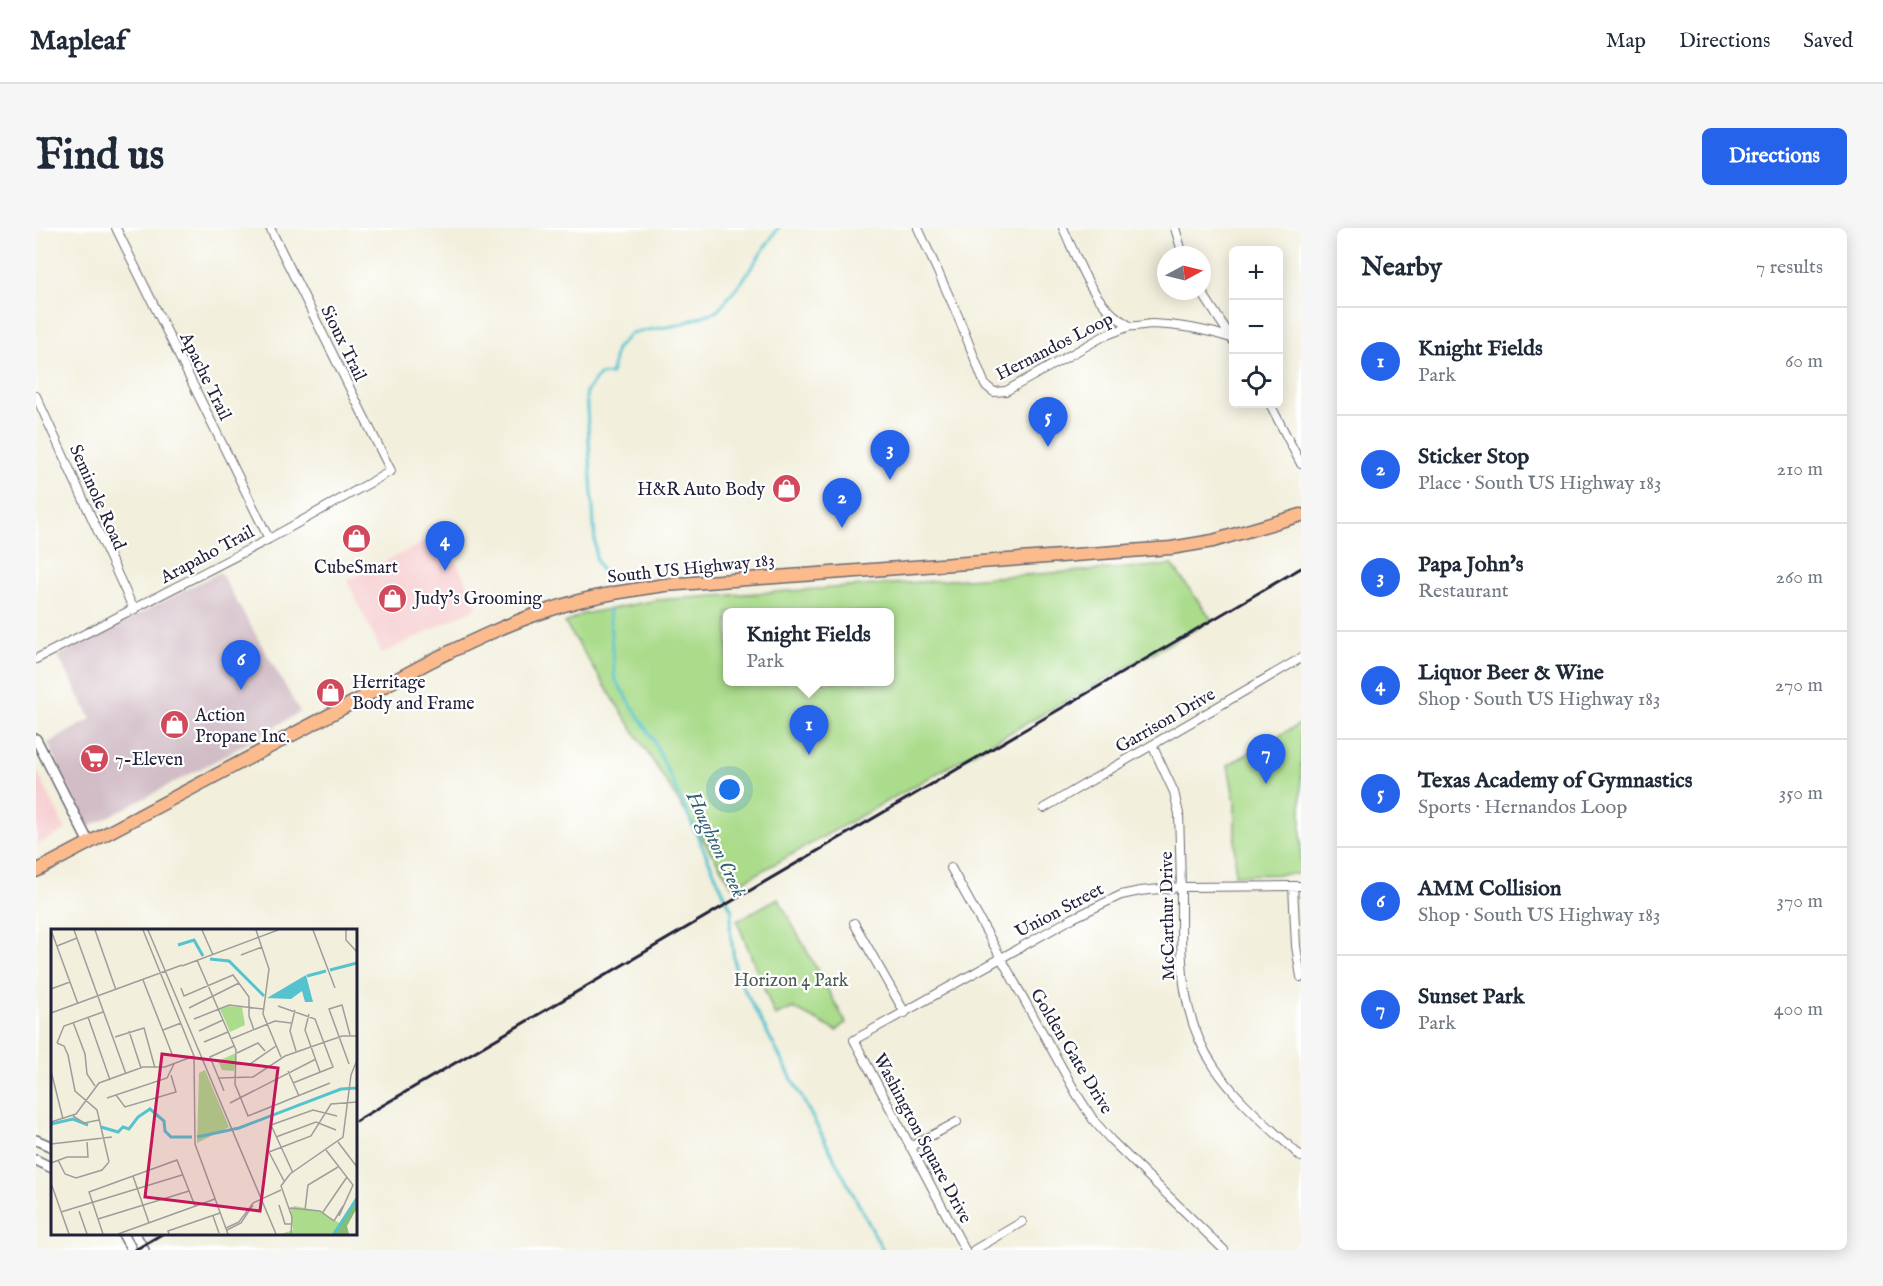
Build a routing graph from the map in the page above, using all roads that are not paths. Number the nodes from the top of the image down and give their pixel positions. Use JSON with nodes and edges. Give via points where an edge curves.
{"nodes":[{"id":1,"x":116,"y":228,"type":"edge"},
{"id":2,"x":270,"y":228,"type":"edge"},
{"id":3,"x":918,"y":228,"type":"edge"},
{"id":4,"x":1063,"y":228,"type":"edge"},
{"id":5,"x":1175,"y":228,"type":"edge"},
{"id":6,"x":1180,"y":246,"type":"edge"},
{"id":7,"x":1207,"y":300,"type":"edge"},
{"id":8,"x":1130,"y":326,"type":"junction"},
{"id":9,"x":1229,"y":335,"type":"edge"},
{"id":10,"x":1229,"y":339,"type":"edge"},
{"id":11,"x":36,"y":396,"type":"edge"},
{"id":12,"x":1272,"y":408,"type":"edge"},
{"id":13,"x":1301,"y":464,"type":"edge"},
{"id":14,"x":391,"y":471,"type":"joint"},
{"id":15,"x":1301,"y":515,"type":"edge"},
{"id":16,"x":268,"y":538,"type":"junction"},
{"id":17,"x":134,"y":610,"type":"junction"},
{"id":18,"x":1301,"y":658,"type":"edge"},
{"id":19,"x":36,"y":659,"type":"edge"},
{"id":20,"x":36,"y":739,"type":"edge"},
{"id":21,"x":1152,"y":746,"type":"junction"},
{"id":22,"x":1044,"y":808,"type":"dead end"},
{"id":23,"x":89,"y":843,"type":"junction"},
{"id":24,"x":951,"y":868,"type":"dead end"},
{"id":25,"x":36,"y":871,"type":"edge"},
{"id":26,"x":1297,"y":886,"type":"edge"},
{"id":27,"x":1181,"y":887,"type":"junction"},
{"id":28,"x":854,"y":923,"type":"dead end"},
{"id":29,"x":1001,"y":958,"type":"junction"},
{"id":30,"x":1301,"y":977,"type":"edge"},
{"id":31,"x":904,"y":1013,"type":"junction"},
{"id":32,"x":854,"y":1040,"type":"joint"},
{"id":33,"x":957,"y":1122,"type":"dead end"},
{"id":34,"x":36,"y":1140,"type":"edge"},
{"id":35,"x":51,"y":1147,"type":"edge"},
{"id":36,"x":910,"y":1147,"type":"junction"},
{"id":37,"x":1301,"y":1157,"type":"edge"},
{"id":38,"x":36,"y":1160,"type":"edge"},
{"id":39,"x":51,"y":1168,"type":"edge"},
{"id":40,"x":1022,"y":1222,"type":"dead end"},
{"id":41,"x":124,"y":1235,"type":"edge"},
{"id":42,"x":136,"y":1235,"type":"edge"},
{"id":43,"x":132,"y":1250,"type":"edge"},
{"id":44,"x":144,"y":1250,"type":"edge"},
{"id":45,"x":965,"y":1250,"type":"edge"},
{"id":46,"x":974,"y":1250,"type":"edge"},
{"id":47,"x":1224,"y":1250,"type":"edge"}],
"edges":[{"from":1,"to":16,"type":"street","name":"Apache Trail"},
{"from":2,"to":14,"type":"street","name":"Sioux Trail"},
{"from":3,"to":8,"type":"street","name":"Hernandos Loop","via":[[985,385],[994,392],[1006,391],[1104,336]]},
{"from":4,"to":8,"type":"street","name":"Hernandos Loop","via":[[1096,294]]},
{"from":5,"to":6,"type":"street"},
{"from":7,"to":9,"type":"street"},
{"from":8,"to":10,"type":"street","name":"Hernandos Loop","via":[[1175,325]]},
{"from":11,"to":17,"type":"street","name":"Seminole Road"},
{"from":12,"to":13,"type":"street"},
{"from":14,"to":16,"type":"street","name":"Arapaho Trail"},
{"from":15,"to":23,"type":"main road","name":"South US Highway 183","via":[[1213,541],[1171,548],[665,585],[610,593],[552,609],[484,635]]},
{"from":16,"to":17,"type":"street","name":"Arapaho Trail"},
{"from":17,"to":19,"type":"street","name":"Arapaho Trail"},
{"from":18,"to":21,"type":"street","name":"Garrison Drive"},
{"from":20,"to":23,"type":"street"},
{"from":21,"to":22,"type":"street","name":"Garrison Drive"},
{"from":21,"to":27,"type":"street","name":"McCarthur Drive","via":[[1174,792],[1179,814]]},
{"from":23,"to":25,"type":"main road","name":"South US Highway 183"},
{"from":24,"to":29,"type":"street","name":"Golden Gate Drive"},
{"from":26,"to":27,"type":"street","name":"Union Street"},
{"from":26,"to":30,"type":"street","via":[[1296,946]]},
{"from":27,"to":29,"type":"street","name":"Union Street","via":[[1121,895]]},
{"from":27,"to":37,"type":"street","name":"McCarthur Drive","via":[[1183,989],[1200,1043],[1232,1089]]},
{"from":28,"to":31,"type":"street"},
{"from":29,"to":31,"type":"street","name":"Union Street"},
{"from":29,"to":47,"type":"street","name":"Golden Gate Drive","via":[[1094,1121]]},
{"from":31,"to":32,"type":"street","name":"Union Street"},
{"from":32,"to":36,"type":"street","name":"Washington Square Drive"},
{"from":33,"to":36,"type":"street"},
{"from":34,"to":35,"type":"street"},
{"from":36,"to":45,"type":"street","name":"Washington Square Drive"},
{"from":38,"to":39,"type":"street"},
{"from":40,"to":46,"type":"street"},
{"from":41,"to":43,"type":"street"},
{"from":42,"to":44,"type":"street"}]}
